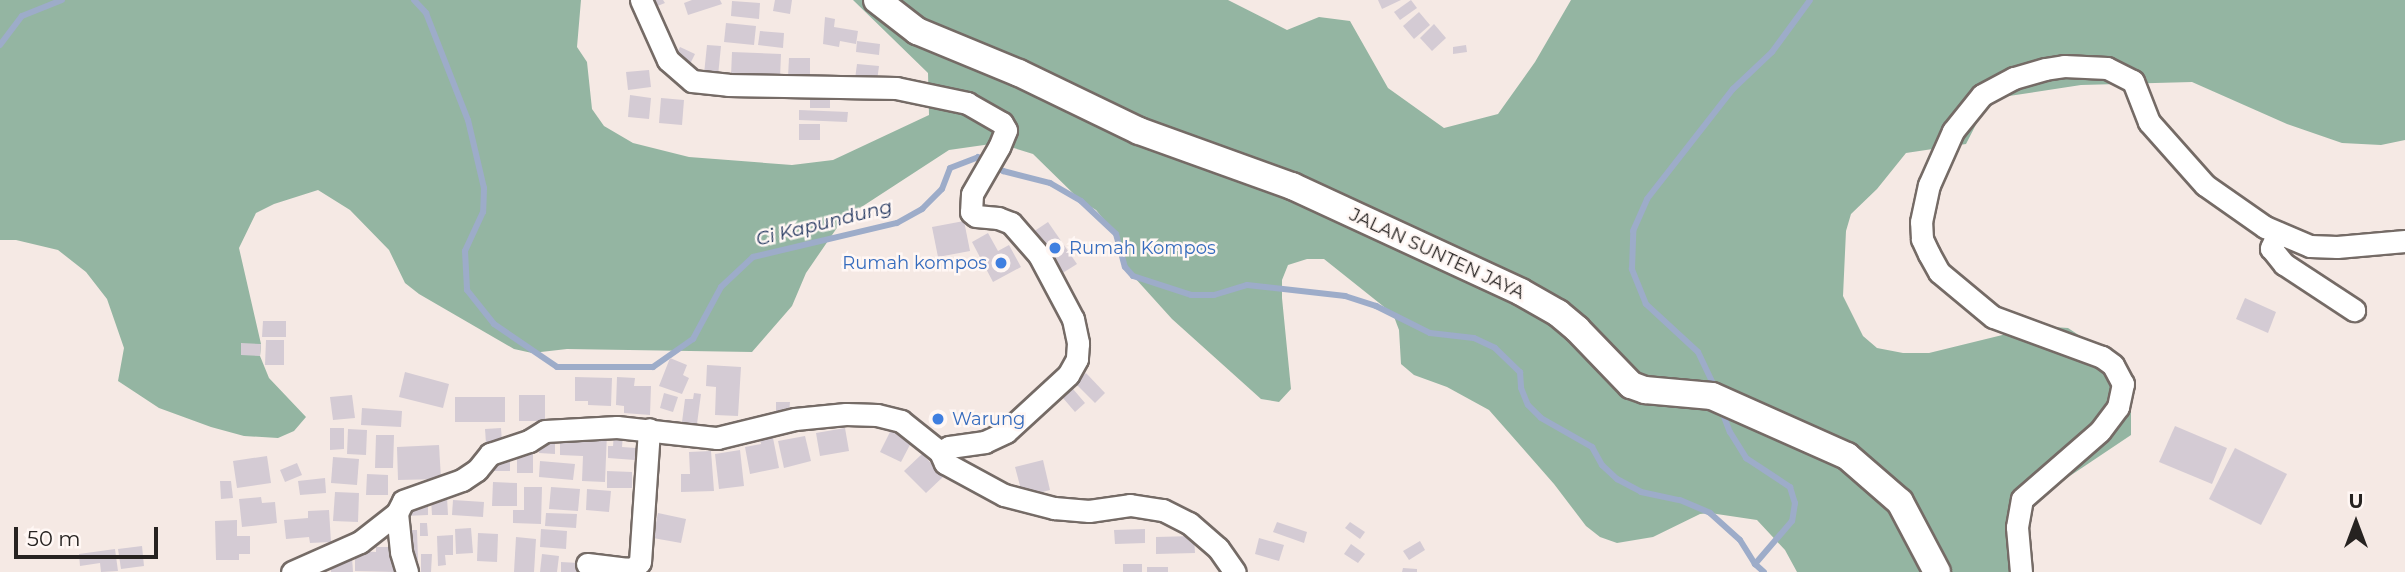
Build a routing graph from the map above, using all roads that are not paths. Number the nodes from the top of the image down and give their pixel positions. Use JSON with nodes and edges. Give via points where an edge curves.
{"nodes":[{"id":1,"x":641,"y":0,"type":"edge"},
{"id":2,"x":877,"y":0,"type":"edge"},
{"id":3,"x":2278,"y":233,"type":"junction"},
{"id":4,"x":2405,"y":241,"type":"edge"},
{"id":5,"x":2354,"y":310,"type":"dead end"},
{"id":6,"x":649,"y":429,"type":"junction"},
{"id":7,"x":940,"y":452,"type":"junction"},
{"id":8,"x":397,"y":513,"type":"junction"},
{"id":9,"x":587,"y":564,"type":"dead end"},
{"id":10,"x":292,"y":572,"type":"edge"},
{"id":11,"x":407,"y":572,"type":"edge"},
{"id":12,"x":1235,"y":572,"type":"edge"},
{"id":13,"x":1937,"y":572,"type":"edge"},
{"id":14,"x":2021,"y":572,"type":"edge"}],
"edges":[{"from":1,"to":7,"type":"street","via":[[668,60],[692,81],[896,88],[950,98],[981,109],[1002,123],[1006,130],[970,205],[976,216],[1011,223],[1039,255],[1073,319],[1077,359],[1069,375],[1006,432]]},
{"from":2,"to":13,"type":"main road","name":"JALAN SUNTEN JAYA","via":[[917,31],[1019,73],[1139,131],[1292,186],[1521,292],[1558,313],[1631,384],[1645,390],[1718,399],[1847,456],[1900,502]]},
{"from":3,"to":4,"type":"street","via":[[2310,246]]},
{"from":3,"to":5,"type":"street","via":[[2272,248],[2284,264]]},
{"from":3,"to":14,"type":"street","via":[[2205,185],[2149,122],[2133,81],[2114,70],[2064,66],[2014,78],[1982,95],[1961,120],[1923,205],[1922,239],[1939,272],[1993,317],[2102,357],[2113,365],[2123,384],[2118,407],[2100,431],[2022,499],[2017,527]]},
{"from":6,"to":7,"type":"street","via":[[717,438],[795,419],[877,415],[901,421]]},
{"from":6,"to":8,"type":"street","via":[[545,431],[529,442],[490,454],[462,480],[403,500]]},
{"from":6,"to":9,"type":"street","via":[[640,562],[626,569]]},
{"from":7,"to":12,"type":"street","via":[[945,463],[1004,495],[1054,508],[1089,511],[1130,505],[1163,510],[1189,523],[1218,548]]},
{"from":8,"to":10,"type":"street","via":[[360,542]]},
{"from":8,"to":11,"type":"street"}]}
